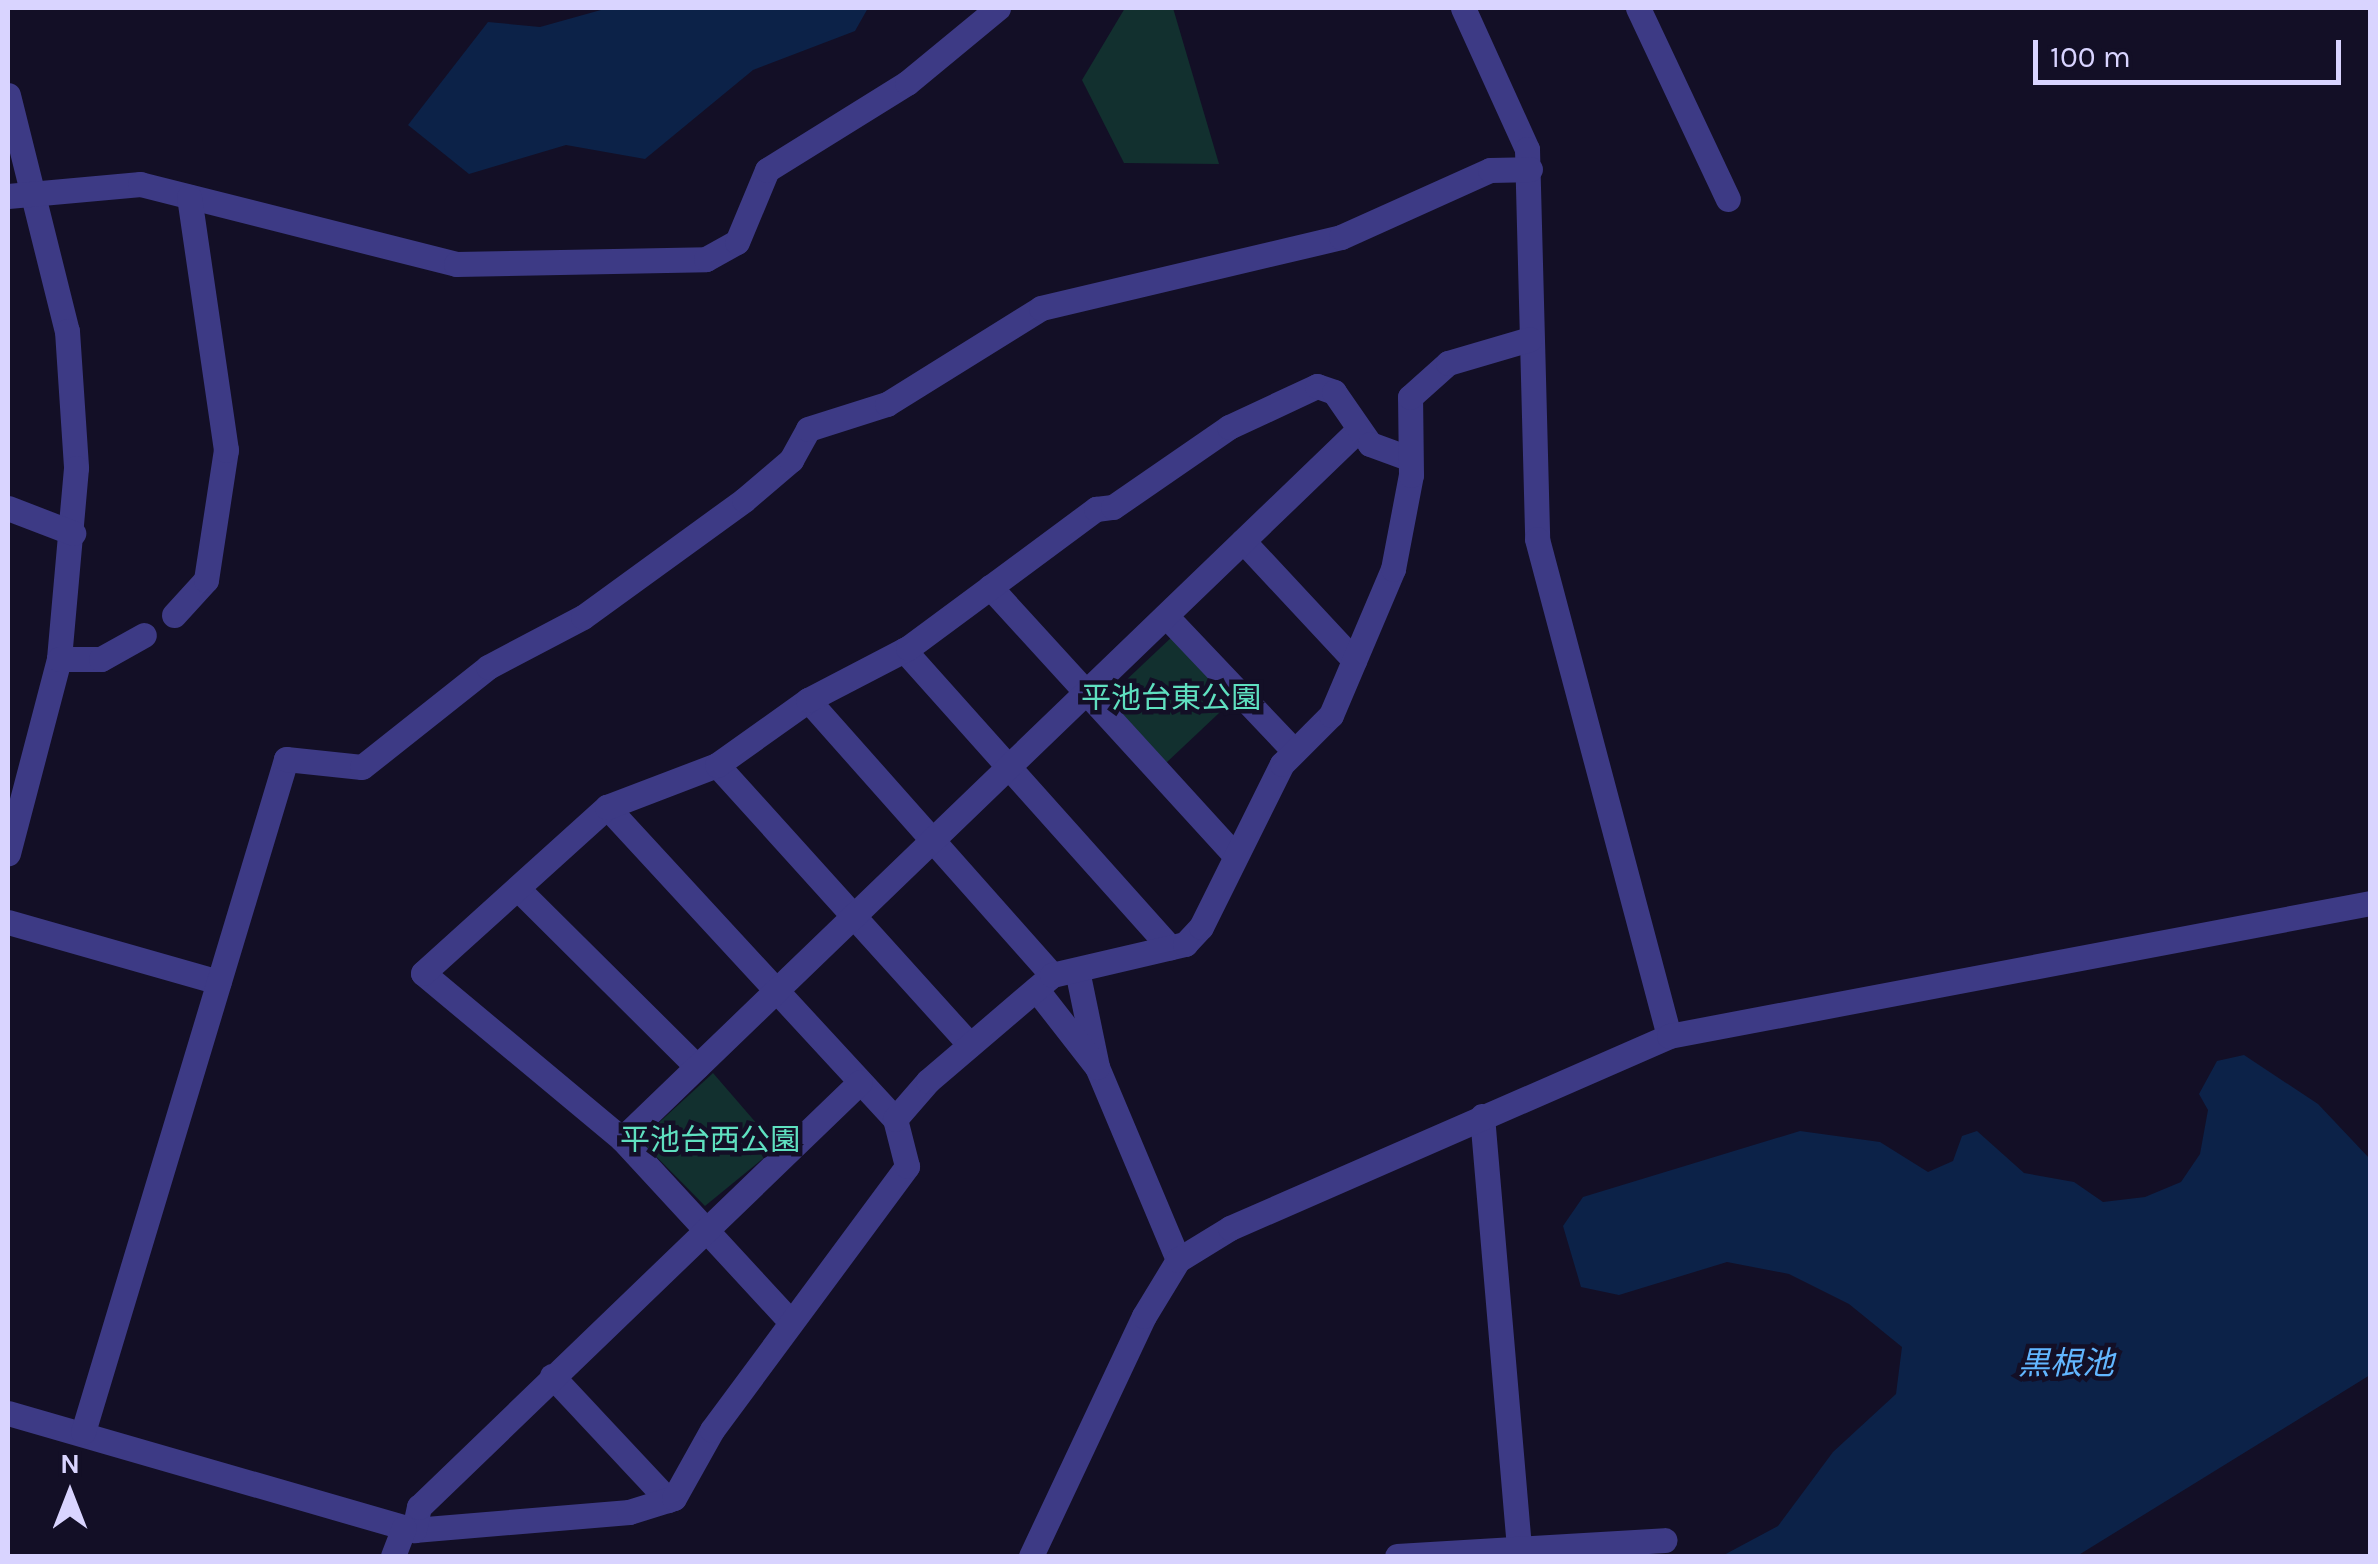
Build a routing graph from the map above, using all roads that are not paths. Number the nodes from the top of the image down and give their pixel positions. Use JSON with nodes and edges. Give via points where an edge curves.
{"nodes":[{"id":1,"x":998,"y":8,"type":"edge"},
{"id":2,"x":1463,"y":8,"type":"edge"},
{"id":3,"x":1638,"y":8,"type":"edge"},
{"id":4,"x":8,"y":96,"type":"edge"},
{"id":5,"x":1530,"y":169,"type":"junction"},
{"id":6,"x":36,"y":191,"type":"junction"},
{"id":7,"x":8,"y":196,"type":"edge"},
{"id":8,"x":189,"y":196,"type":"junction"},
{"id":9,"x":1728,"y":199,"type":"dead end"},
{"id":10,"x":1530,"y":339,"type":"junction"},
{"id":11,"x":1358,"y":430,"type":"junction"},
{"id":12,"x":1408,"y":458,"type":"junction"},
{"id":13,"x":8,"y":508,"type":"edge"},
{"id":14,"x":72,"y":533,"type":"junction"},
{"id":15,"x":1243,"y":541,"type":"junction"},
{"id":16,"x":990,"y":586,"type":"junction"},
{"id":17,"x":174,"y":615,"type":"dead end"},
{"id":18,"x":1166,"y":616,"type":"junction"},
{"id":19,"x":144,"y":635,"type":"dead end"},
{"id":20,"x":904,"y":650,"type":"junction"},
{"id":21,"x":59,"y":659,"type":"junction"},
{"id":22,"x":1354,"y":660,"type":"junction"},
{"id":23,"x":1086,"y":689,"type":"junction"},
{"id":24,"x":808,"y":700,"type":"junction"},
{"id":25,"x":1294,"y":751,"type":"junction"},
{"id":26,"x":717,"y":765,"type":"junction"},
{"id":27,"x":1009,"y":766,"type":"junction"},
{"id":28,"x":607,"y":808,"type":"junction"},
{"id":29,"x":933,"y":839,"type":"junction"},
{"id":30,"x":8,"y":853,"type":"edge"},
{"id":31,"x":1233,"y":853,"type":"junction"},
{"id":32,"x":518,"y":889,"type":"junction"},
{"id":33,"x":2370,"y":902,"type":"edge"},
{"id":34,"x":853,"y":916,"type":"junction"},
{"id":35,"x":8,"y":922,"type":"edge"},
{"id":36,"x":1170,"y":947,"type":"junction"},
{"id":37,"x":1078,"y":975,"type":"junction"},
{"id":38,"x":220,"y":982,"type":"junction"},
{"id":39,"x":1044,"y":982,"type":"junction"},
{"id":40,"x":777,"y":989,"type":"junction"},
{"id":41,"x":1669,"y":1036,"type":"junction"},
{"id":42,"x":970,"y":1045,"type":"junction"},
{"id":43,"x":696,"y":1067,"type":"junction"},
{"id":44,"x":1097,"y":1067,"type":"junction"},
{"id":45,"x":860,"y":1082,"type":"junction"},
{"id":46,"x":1482,"y":1116,"type":"junction"},
{"id":47,"x":895,"y":1119,"type":"junction"},
{"id":48,"x":622,"y":1139,"type":"junction"},
{"id":49,"x":703,"y":1228,"type":"junction"},
{"id":50,"x":1178,"y":1260,"type":"junction"},
{"id":51,"x":790,"y":1321,"type":"junction"},
{"id":52,"x":552,"y":1376,"type":"junction"},
{"id":53,"x":8,"y":1413,"type":"edge"},
{"id":54,"x":83,"y":1432,"type":"junction"},
{"id":55,"x":668,"y":1500,"type":"junction"},
{"id":56,"x":409,"y":1529,"type":"junction"},
{"id":57,"x":1665,"y":1540,"type":"dead end"},
{"id":58,"x":1519,"y":1548,"type":"junction"},
{"id":59,"x":393,"y":1556,"type":"edge"},
{"id":60,"x":1030,"y":1556,"type":"edge"},
{"id":61,"x":1397,"y":1556,"type":"edge"}],
"edges":[{"from":1,"to":8,"type":"street","via":[[907,83],[768,170],[737,242],[706,259],[456,264]]},
{"from":2,"to":5,"type":"street"},
{"from":3,"to":9,"type":"street"},
{"from":4,"to":6,"type":"street"},
{"from":5,"to":10,"type":"street"},
{"from":5,"to":38,"type":"street","via":[[1490,170],[1341,237],[1042,308],[887,404],[808,428],[791,460],[744,500],[583,617],[488,667],[362,768],[286,759]]},
{"from":6,"to":7,"type":"street"},
{"from":6,"to":8,"type":"street","via":[[120,183]]},
{"from":6,"to":14,"type":"street","via":[[67,331]]},
{"from":8,"to":17,"type":"street","via":[[226,450],[206,580]]},
{"from":10,"to":12,"type":"street","via":[[1448,363],[1416,390]]},
{"from":10,"to":41,"type":"street","via":[[1537,539]]},
{"from":11,"to":12,"type":"street"},
{"from":11,"to":15,"type":"street"},
{"from":11,"to":16,"type":"street","via":[[1334,392],[1317,386],[1096,509]]},
{"from":12,"to":22,"type":"street","via":[[1393,569]]},
{"from":13,"to":14,"type":"street"},
{"from":14,"to":21,"type":"street"},
{"from":15,"to":18,"type":"street"},
{"from":15,"to":22,"type":"street"},
{"from":16,"to":20,"type":"street"},
{"from":16,"to":23,"type":"street"},
{"from":18,"to":23,"type":"street"},
{"from":18,"to":25,"type":"street"},
{"from":19,"to":21,"type":"street","via":[[101,659]]},
{"from":20,"to":24,"type":"street"},
{"from":20,"to":27,"type":"street"},
{"from":21,"to":30,"type":"street"},
{"from":22,"to":25,"type":"street","via":[[1331,714]]},
{"from":23,"to":27,"type":"street"},
{"from":23,"to":31,"type":"street"},
{"from":24,"to":26,"type":"street"},
{"from":24,"to":29,"type":"street"},
{"from":25,"to":31,"type":"street"},
{"from":26,"to":28,"type":"street"},
{"from":26,"to":34,"type":"street"},
{"from":27,"to":29,"type":"street"},
{"from":27,"to":36,"type":"street"},
{"from":28,"to":32,"type":"street"},
{"from":28,"to":40,"type":"street"},
{"from":29,"to":34,"type":"street"},
{"from":29,"to":39,"type":"street"},
{"from":31,"to":36,"type":"street","via":[[1201,927]]},
{"from":32,"to":43,"type":"street"},
{"from":32,"to":48,"type":"street","via":[[424,973]]},
{"from":33,"to":41,"type":"street"},
{"from":34,"to":40,"type":"street"},
{"from":34,"to":42,"type":"street"},
{"from":35,"to":38,"type":"street"},
{"from":36,"to":37,"type":"street"},
{"from":37,"to":39,"type":"street"},
{"from":37,"to":44,"type":"street"},
{"from":38,"to":54,"type":"street"},
{"from":39,"to":42,"type":"street"},
{"from":39,"to":44,"type":"street"},
{"from":40,"to":43,"type":"street"},
{"from":40,"to":45,"type":"street"},
{"from":41,"to":46,"type":"street"},
{"from":42,"to":47,"type":"street"},
{"from":43,"to":48,"type":"street"},
{"from":44,"to":50,"type":"street"},
{"from":45,"to":47,"type":"street"},
{"from":45,"to":49,"type":"street"},
{"from":46,"to":50,"type":"street"},
{"from":46,"to":58,"type":"street"},
{"from":47,"to":51,"type":"street","via":[[906,1166]]},
{"from":48,"to":49,"type":"street"},
{"from":49,"to":51,"type":"street"},
{"from":49,"to":52,"type":"street"},
{"from":50,"to":60,"type":"street"},
{"from":51,"to":55,"type":"street"},
{"from":52,"to":55,"type":"street"},
{"from":52,"to":56,"type":"street","via":[[419,1507]]},
{"from":53,"to":54,"type":"street"},
{"from":54,"to":56,"type":"street"},
{"from":55,"to":56,"type":"street","via":[[630,1512]]},
{"from":56,"to":59,"type":"street"},
{"from":57,"to":58,"type":"street"},
{"from":58,"to":61,"type":"street"}]}
